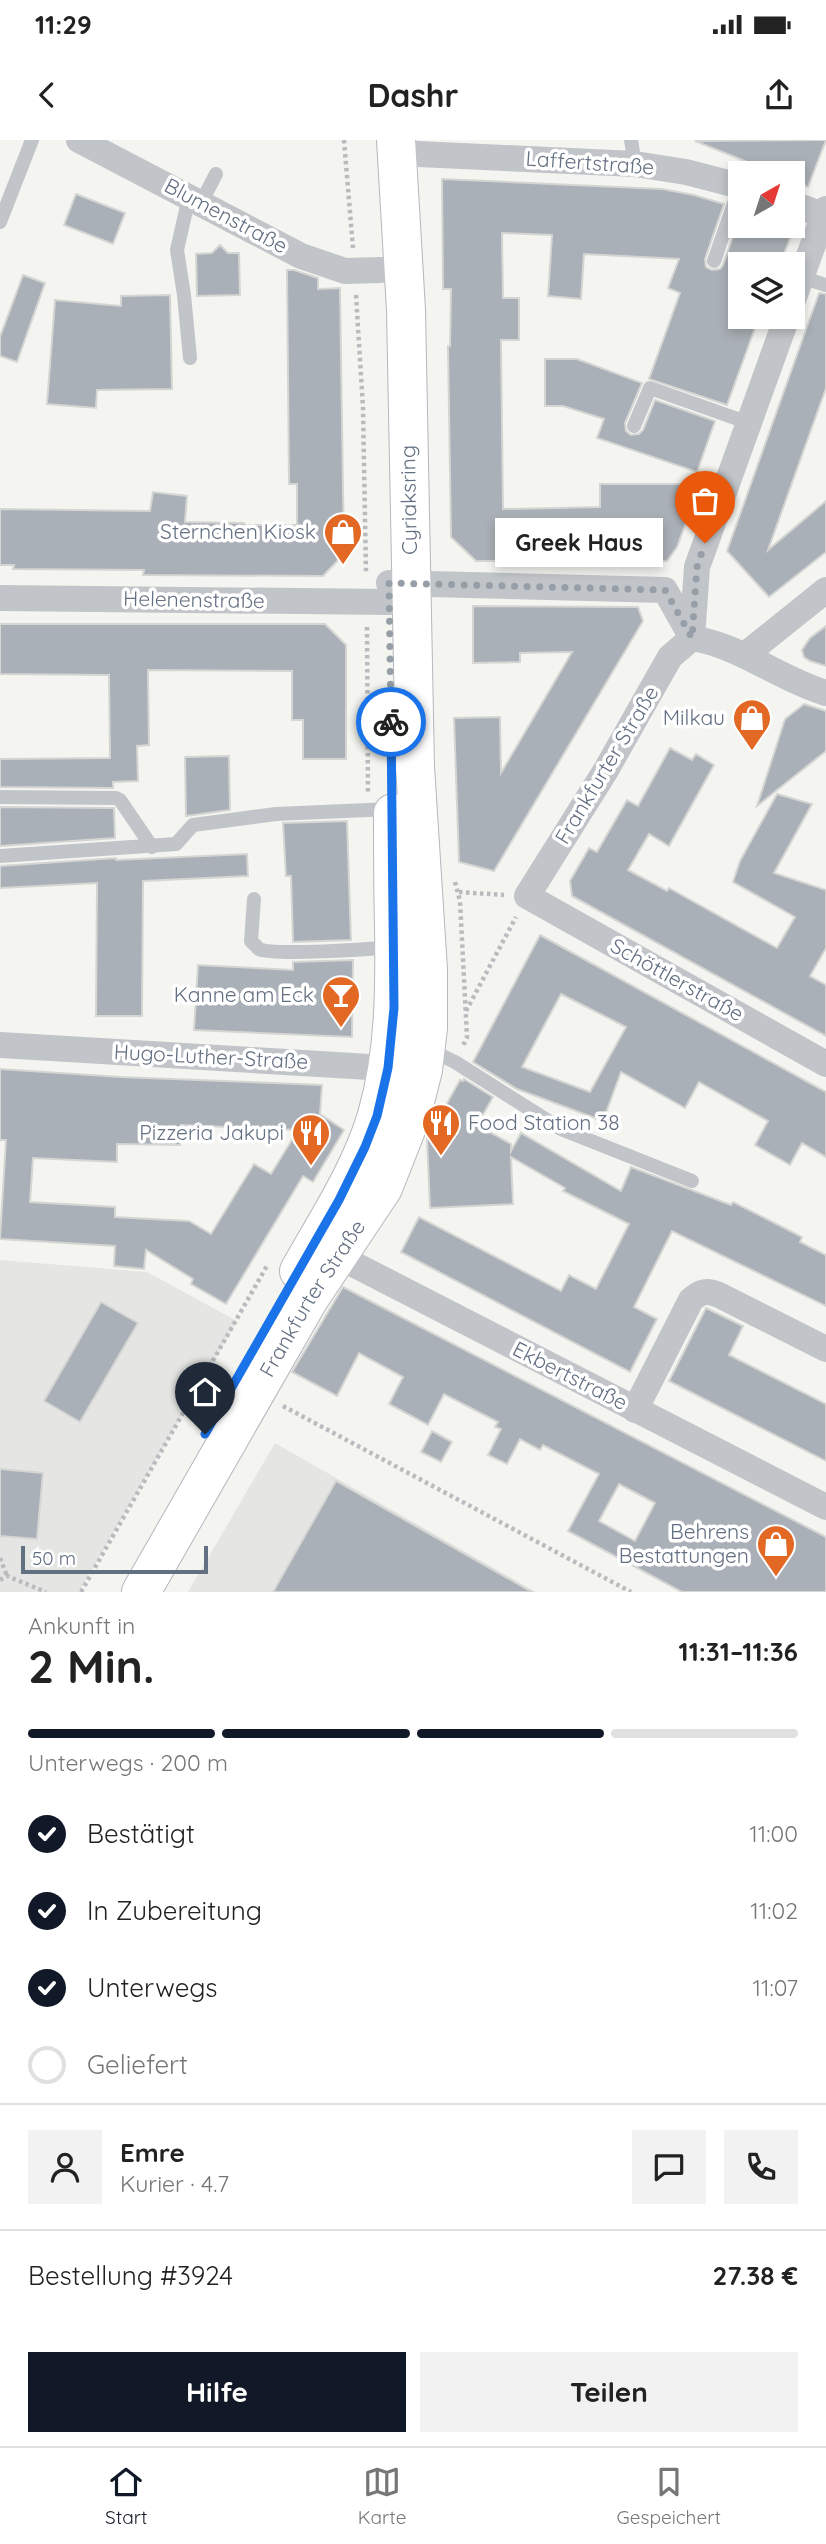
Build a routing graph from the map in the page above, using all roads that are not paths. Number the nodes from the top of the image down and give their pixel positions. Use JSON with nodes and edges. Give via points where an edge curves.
{"nodes":[{"id":1,"x":32,"y":140,"type":"edge"},
{"id":2,"x":79,"y":140,"type":"edge"},
{"id":3,"x":388,"y":144,"type":"edge"},
{"id":4,"x":633,"y":152,"type":"edge"},
{"id":5,"x":216,"y":173,"type":"dead end"},
{"id":6,"x":728,"y":183,"type":"edge"},
{"id":7,"x":195,"y":200,"type":"junction"},
{"id":8,"x":805,"y":207,"type":"edge"},
{"id":9,"x":825,"y":213,"type":"edge"},
{"id":10,"x":0,"y":222,"type":"edge"},
{"id":11,"x":728,"y":222,"type":"edge"},
{"id":12,"x":715,"y":261,"type":"dead end"},
{"id":13,"x":805,"y":267,"type":"edge"},
{"id":14,"x":368,"y":271,"type":"junction"},
{"id":15,"x":826,"y":285,"type":"edge"},
{"id":16,"x":805,"y":288,"type":"edge"},
{"id":17,"x":783,"y":329,"type":"edge"},
{"id":18,"x":190,"y":358,"type":"dead end"},
{"id":19,"x":749,"y":423,"type":"junction"},
{"id":20,"x":634,"y":426,"type":"dead end"},
{"id":21,"x":826,"y":590,"type":"edge"},
{"id":22,"x":389,"y":593,"type":"junction"},
{"id":23,"x":0,"y":598,"type":"edge"},
{"id":24,"x":692,"y":638,"type":"junction"},
{"id":25,"x":745,"y":655,"type":"junction"},
{"id":26,"x":826,"y":693,"type":"edge"},
{"id":27,"x":0,"y":797,"type":"edge"},
{"id":28,"x":380,"y":810,"type":"junction"},
{"id":29,"x":152,"y":847,"type":"junction"},
{"id":30,"x":0,"y":856,"type":"edge"},
{"id":31,"x":527,"y":896,"type":"joint"},
{"id":32,"x":254,"y":899,"type":"dead end"},
{"id":33,"x":394,"y":947,"type":"junction"},
{"id":34,"x":0,"y":1045,"type":"edge"},
{"id":35,"x":423,"y":1062,"type":"junction"},
{"id":36,"x":826,"y":1064,"type":"edge"},
{"id":37,"x":692,"y":1181,"type":"dead end"},
{"id":38,"x":325,"y":1250,"type":"junction"},
{"id":39,"x":826,"y":1349,"type":"edge"},
{"id":40,"x":635,"y":1409,"type":"junction"},
{"id":41,"x":826,"y":1507,"type":"edge"},
{"id":42,"x":115,"y":1592,"type":"edge"},
{"id":43,"x":141,"y":1592,"type":"edge"}],
"edges":[{"from":1,"to":10,"type":"lane"},
{"from":2,"to":7,"type":"street","name":"Blumenstraße"},
{"from":3,"to":4,"type":"street","name":"Laffertstraße"},
{"from":3,"to":14,"type":"main road","name":"Cyriaksring"},
{"from":3,"to":22,"type":"main road","name":"Cyriaksring","via":[[406,310]]},
{"from":4,"to":6,"type":"street","name":"Laffertstraße"},
{"from":5,"to":7,"type":"lane"},
{"from":7,"to":14,"type":"street","name":"Blumenstraße","via":[[301,256],[331,268]]},
{"from":7,"to":18,"type":"lane","via":[[177,250]]},
{"from":8,"to":9,"type":"street"},
{"from":9,"to":13,"type":"street"},
{"from":11,"to":12,"type":"lane"},
{"from":14,"to":22,"type":"main road","name":"Cyriaksring","via":[[386,417]]},
{"from":15,"to":16,"type":"lane"},
{"from":17,"to":19,"type":"street"},
{"from":19,"to":20,"type":"lane","via":[[650,388]]},
{"from":19,"to":24,"type":"street","via":[[697,567]]},
{"from":21,"to":25,"type":"street"},
{"from":22,"to":23,"type":"street","name":"Helenenstraße"},
{"from":22,"to":24,"type":"street","name":"Helenenstraße","via":[[665,590]]},
{"from":22,"to":28,"type":"main road","name":"Cyriaksring"},
{"from":22,"to":35,"type":"main road","name":"Cyriaksring","via":[[415,767],[428,970]]},
{"from":24,"to":25,"type":"street"},
{"from":24,"to":31,"type":"street","name":"Frankfurter Straße","via":[[670,657],[607,770]]},
{"from":25,"to":26,"type":"street"},
{"from":27,"to":29,"type":"lane","via":[[116,798]]},
{"from":28,"to":29,"type":"lane","via":[[255,816],[193,825],[176,844]]},
{"from":28,"to":33,"type":"main road","name":"Cyriaksring"},
{"from":29,"to":30,"type":"lane"},
{"from":31,"to":36,"type":"street","name":"Schöttlerstraße"},
{"from":32,"to":33,"type":"lane","via":[[251,941],[259,948]]},
{"from":33,"to":35,"type":"main road","name":"Cyriaksring","via":[[394,1008]]},
{"from":34,"to":35,"type":"street","name":"Hugo-Luther-Straße"},
{"from":35,"to":37,"type":"lane","via":[[561,1129]]},
{"from":35,"to":38,"type":"main road","name":"Frankfurter Straße","via":[[393,1167],[373,1204]]},
{"from":38,"to":40,"type":"street","name":"Ekbertstraße"},
{"from":38,"to":42,"type":"main road","name":"Frankfurter Straße"},
{"from":38,"to":43,"type":"main road","name":"Frankfurter Straße","via":[[309,1299]]},
{"from":39,"to":40,"type":"street","via":[[719,1295],[698,1293]]},
{"from":40,"to":41,"type":"street","name":"Ekbertstraße"}]}
